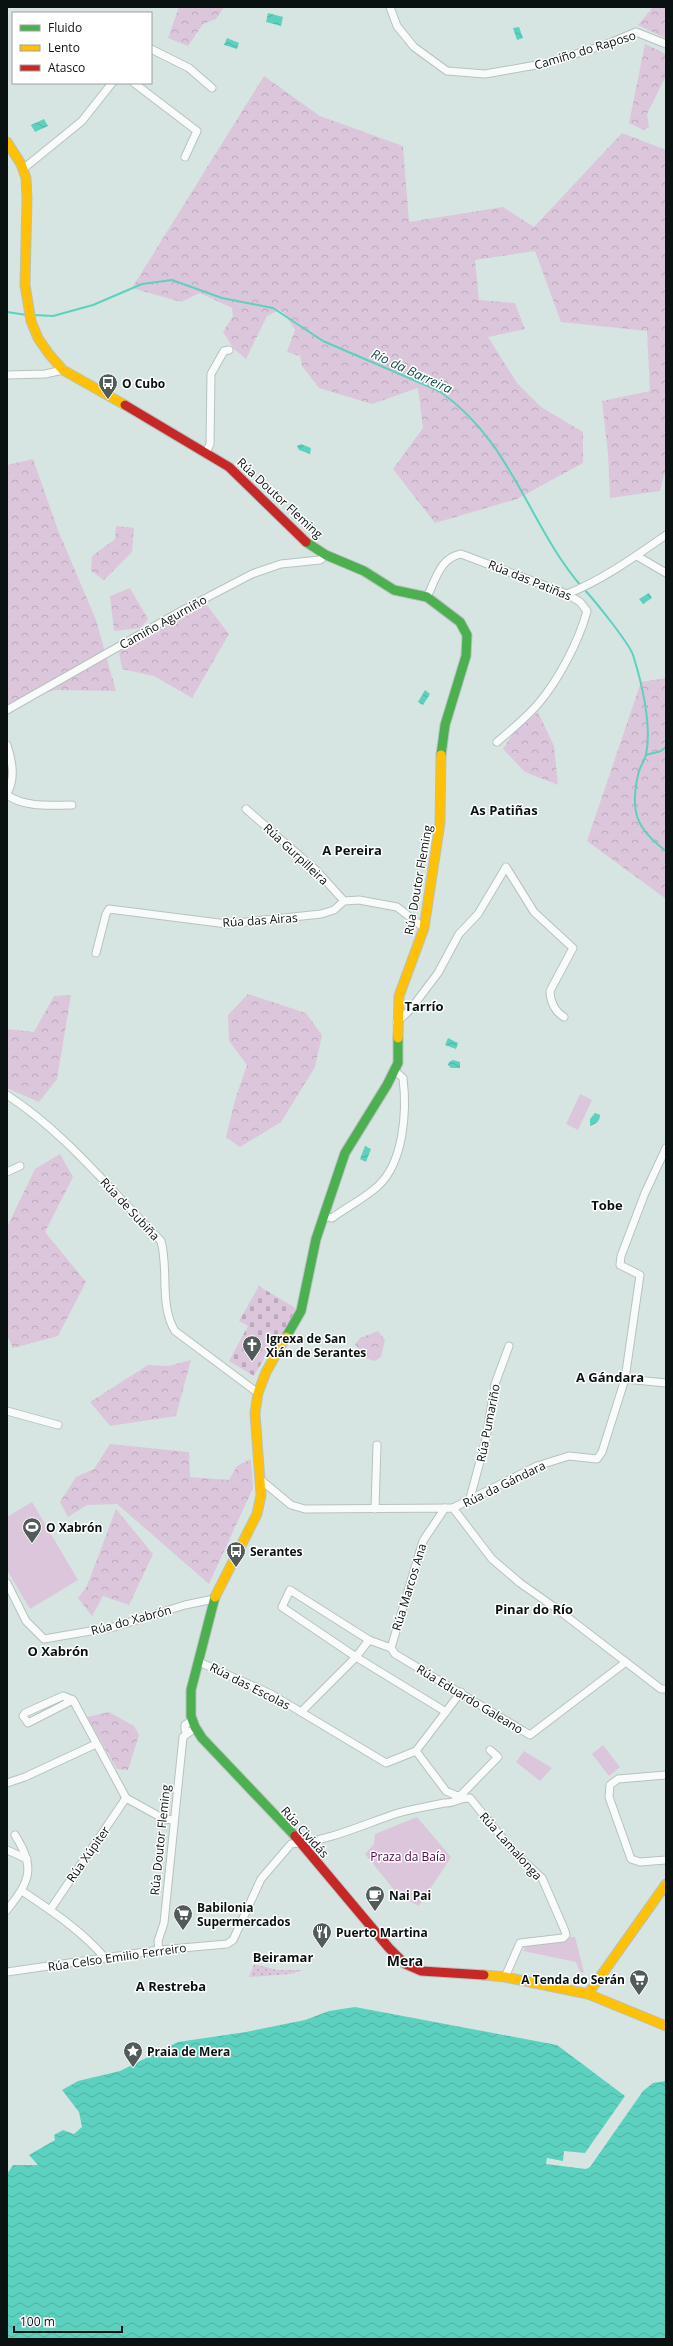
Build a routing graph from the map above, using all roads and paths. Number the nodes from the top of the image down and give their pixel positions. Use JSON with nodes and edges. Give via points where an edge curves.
{"nodes":[{"id":1,"x":390,"y":7,"type":"edge"},
{"id":2,"x":666,"y":44,"type":"edge"},
{"id":3,"x":152,"y":50,"type":"edge"},
{"id":4,"x":111,"y":84,"type":"edge"},
{"id":5,"x":135,"y":84,"type":"edge"},
{"id":6,"x":212,"y":88,"type":"dead end"},
{"id":7,"x":7,"y":142,"type":"edge"},
{"id":8,"x":185,"y":157,"type":"dead end"},
{"id":9,"x":23,"y":169,"type":"junction"},
{"id":10,"x":229,"y":350,"type":"dead end"},
{"id":11,"x":63,"y":370,"type":"junction"},
{"id":12,"x":7,"y":375,"type":"edge"},
{"id":13,"x":206,"y":453,"type":"junction"},
{"id":14,"x":666,"y":535,"type":"edge"},
{"id":15,"x":326,"y":555,"type":"junction"},
{"id":16,"x":637,"y":556,"type":"junction"},
{"id":17,"x":666,"y":573,"type":"edge"},
{"id":18,"x":567,"y":594,"type":"junction"},
{"id":19,"x":427,"y":597,"type":"junction"},
{"id":20,"x":7,"y":710,"type":"edge"},
{"id":21,"x":497,"y":742,"type":"dead end"},
{"id":22,"x":7,"y":744,"type":"edge"},
{"id":23,"x":7,"y":794,"type":"edge"},
{"id":24,"x":72,"y":805,"type":"dead end"},
{"id":25,"x":246,"y":809,"type":"dead end"},
{"id":26,"x":344,"y":901,"type":"junction"},
{"id":27,"x":424,"y":928,"type":"junction"},
{"id":28,"x":96,"y":953,"type":"dead end"},
{"id":29,"x":564,"y":1018,"type":"dead end"},
{"id":30,"x":397,"y":1022,"type":"junction"},
{"id":31,"x":394,"y":1070,"type":"junction"},
{"id":32,"x":7,"y":1095,"type":"edge"},
{"id":33,"x":666,"y":1148,"type":"edge"},
{"id":34,"x":20,"y":1166,"type":"dead end"},
{"id":35,"x":7,"y":1172,"type":"edge"},
{"id":36,"x":323,"y":1216,"type":"junction"},
{"id":37,"x":509,"y":1346,"type":"dead end"},
{"id":38,"x":625,"y":1379,"type":"junction"},
{"id":39,"x":666,"y":1383,"type":"edge"},
{"id":40,"x":258,"y":1393,"type":"junction"},
{"id":41,"x":7,"y":1411,"type":"edge"},
{"id":42,"x":58,"y":1425,"type":"dead end"},
{"id":43,"x":378,"y":1445,"type":"dead end"},
{"id":44,"x":261,"y":1480,"type":"junction"},
{"id":45,"x":468,"y":1502,"type":"junction"},
{"id":46,"x":449,"y":1508,"type":"junction"},
{"id":47,"x":375,"y":1509,"type":"junction"},
{"id":48,"x":7,"y":1583,"type":"edge"},
{"id":49,"x":214,"y":1599,"type":"junction"},
{"id":50,"x":369,"y":1640,"type":"junction"},
{"id":51,"x":391,"y":1648,"type":"junction"},
{"id":52,"x":356,"y":1657,"type":"junction"},
{"id":53,"x":199,"y":1662,"type":"junction"},
{"id":54,"x":626,"y":1662,"type":"junction"},
{"id":55,"x":666,"y":1689,"type":"edge"},
{"id":56,"x":461,"y":1692,"type":"junction"},
{"id":57,"x":73,"y":1700,"type":"junction"},
{"id":58,"x":301,"y":1712,"type":"junction"},
{"id":59,"x":446,"y":1712,"type":"junction"},
{"id":60,"x":191,"y":1728,"type":"junction"},
{"id":61,"x":96,"y":1744,"type":"junction"},
{"id":62,"x":490,"y":1750,"type":"dead end"},
{"id":63,"x":416,"y":1751,"type":"junction"},
{"id":64,"x":666,"y":1775,"type":"edge"},
{"id":65,"x":7,"y":1783,"type":"edge"},
{"id":66,"x":126,"y":1798,"type":"junction"},
{"id":67,"x":174,"y":1820,"type":"junction"},
{"id":68,"x":15,"y":1834,"type":"dead end"},
{"id":69,"x":301,"y":1843,"type":"junction"},
{"id":70,"x":7,"y":1850,"type":"edge"},
{"id":71,"x":27,"y":1859,"type":"junction"},
{"id":72,"x":666,"y":1860,"type":"edge"},
{"id":73,"x":666,"y":1884,"type":"edge"},
{"id":74,"x":22,"y":1891,"type":"junction"},
{"id":75,"x":7,"y":1910,"type":"edge"},
{"id":76,"x":50,"y":1910,"type":"junction"},
{"id":77,"x":227,"y":1944,"type":"joint"},
{"id":78,"x":159,"y":1950,"type":"junction"},
{"id":79,"x":105,"y":1958,"type":"junction"},
{"id":80,"x":7,"y":1972,"type":"edge"},
{"id":81,"x":505,"y":1977,"type":"junction"},
{"id":82,"x":588,"y":1994,"type":"junction"},
{"id":83,"x":666,"y":2026,"type":"edge"}],
"edges":[{"from":1,"to":2,"type":"street","name":"Camiño do Raposo","via":[[397,26],[414,47],[447,72],[485,74],[542,64],[636,32]]},
{"from":3,"to":6,"type":"street","via":[[189,68]]},
{"from":4,"to":9,"type":"street","via":[[82,121]]},
{"from":5,"to":8,"type":"street","via":[[197,131]]},
{"from":7,"to":9,"type":"main road","name":"Rúa Doutor Fleming"},
{"from":9,"to":11,"type":"main road","name":"Rúa Doutor Fleming","via":[[27,186],[24,277],[27,310],[42,345]]},
{"from":10,"to":13,"type":"street","via":[[224,351],[211,374],[210,444]]},
{"from":11,"to":12,"type":"street","via":[[45,374]]},
{"from":11,"to":13,"type":"main road","name":"Rúa Doutor Fleming"},
{"from":13,"to":15,"type":"main road","name":"Rúa Doutor Fleming","via":[[229,467],[306,542]]},
{"from":14,"to":16,"type":"street"},
{"from":15,"to":19,"type":"main road","name":"Rúa Doutor Fleming","via":[[364,571],[394,590]]},
{"from":15,"to":20,"type":"street","name":"Camiño Agurniño","via":[[320,560],[281,564],[252,574],[183,610]]},
{"from":16,"to":17,"type":"street"},
{"from":16,"to":18,"type":"street"},
{"from":18,"to":19,"type":"street","name":"Rúa das Patiñas","via":[[461,554],[451,556],[442,565]]},
{"from":18,"to":21,"type":"street","name":"Rúa das Patiñas","via":[[580,602],[587,611],[583,625],[552,686],[538,705]]},
{"from":19,"to":27,"type":"main road","name":"Rúa Doutor Fleming","via":[[460,622],[467,635],[468,646],[445,725],[441,748],[440,823]]},
{"from":22,"to":23,"type":"street","via":[[13,771],[11,788]]},
{"from":23,"to":24,"type":"street","via":[[16,801],[30,804]]},
{"from":25,"to":26,"type":"street","name":"Rúa Gurpilleira","via":[[316,871]]},
{"from":26,"to":27,"type":"street","via":[[359,900],[397,907]]},
{"from":26,"to":28,"type":"street","name":"Rúa das Airas","via":[[334,910],[321,914],[227,924],[109,909]]},
{"from":27,"to":30,"type":"main road","name":"Rúa Doutor Fleming","via":[[399,996]]},
{"from":29,"to":30,"type":"street","via":[[558,1014],[550,991],[573,948],[534,912],[506,867],[478,914],[459,934],[438,972],[410,1010]]},
{"from":30,"to":31,"type":"main road","name":"Rúa Doutor Fleming","via":[[398,1063]]},
{"from":31,"to":36,"type":"main road","name":"Rúa Doutor Fleming","via":[[346,1153]]},
{"from":31,"to":36,"type":"street","via":[[403,1078],[405,1091],[397,1159],[378,1186],[332,1218]]},
{"from":32,"to":40,"type":"street","name":"Rúa de Subiña","via":[[29,1109],[66,1142],[161,1241],[169,1321],[175,1331]]},
{"from":33,"to":38,"type":"street","via":[[644,1193],[621,1256],[620,1265],[640,1275]]},
{"from":34,"to":35,"type":"street"},
{"from":36,"to":40,"type":"main road","name":"Rúa Doutor Fleming","via":[[301,1312],[266,1372]]},
{"from":37,"to":45,"type":"street","name":"Rúa Pumariño","via":[[495,1384],[486,1438]]},
{"from":38,"to":39,"type":"street"},
{"from":38,"to":45,"type":"street","name":"Rúa da Gándara","via":[[602,1452],[597,1459],[569,1456],[536,1466]]},
{"from":40,"to":44,"type":"main road","name":"Rúa Doutor Fleming","via":[[255,1413]]},
{"from":41,"to":42,"type":"street"},
{"from":43,"to":47,"type":"street"},
{"from":44,"to":47,"type":"street","via":[[291,1505],[305,1509]]},
{"from":44,"to":49,"type":"main road","name":"Rúa Doutor Fleming","via":[[257,1514]]},
{"from":45,"to":46,"type":"street","name":"Rúa da Gándara"},
{"from":46,"to":47,"type":"street"},
{"from":46,"to":51,"type":"street","name":"Rúa Marcos Ana","via":[[423,1541]]},
{"from":46,"to":54,"type":"street","via":[[492,1559]]},
{"from":48,"to":49,"type":"street","name":"Rúa do Xabrón","via":[[26,1621],[44,1640],[114,1627],[185,1605]]},
{"from":49,"to":53,"type":"main road","name":"Rúa Doutor Fleming"},
{"from":50,"to":51,"type":"street","name":"Rúa Eduardo Galeano"},
{"from":50,"to":52,"type":"street"},
{"from":50,"to":52,"type":"street","name":"Rúa Eduardo Galeano","via":[[290,1590],[282,1607]]},
{"from":51,"to":56,"type":"street","name":"Rúa Eduardo Galeano","via":[[408,1662]]},
{"from":52,"to":58,"type":"street","name":"Rúa das Escolas"},
{"from":52,"to":59,"type":"street","name":"Rúa Eduardo Galeano"},
{"from":53,"to":58,"type":"street","name":"Rúa das Escolas","via":[[271,1694]]},
{"from":53,"to":60,"type":"main road","name":"Rúa Doutor Fleming","via":[[189,1704]]},
{"from":54,"to":55,"type":"street","via":[[660,1689]]},
{"from":54,"to":56,"type":"street","name":"Rúa Eduardo Galeano","via":[[530,1736]]},
{"from":56,"to":59,"type":"street"},
{"from":57,"to":57,"type":"street","via":[[63,1696],[23,1716],[28,1723]]},
{"from":57,"to":61,"type":"street"},
{"from":58,"to":63,"type":"street","name":"Rúa das Escolas","via":[[386,1763]]},
{"from":59,"to":63,"type":"street"},
{"from":60,"to":67,"type":"street","name":"Rúa Doutor Fleming","via":[[183,1737]]},
{"from":60,"to":69,"type":"main road","name":"Rúa Cividás"},
{"from":61,"to":65,"type":"street","via":[[25,1778]]},
{"from":61,"to":66,"type":"street"},
{"from":62,"to":63,"type":"street","via":[[498,1757],[461,1795],[457,1796],[446,1791]]},
{"from":64,"to":72,"type":"street","via":[[618,1779],[610,1785],[609,1797],[631,1859],[640,1862]]},
{"from":66,"to":67,"type":"street","via":[[164,1819]]},
{"from":66,"to":76,"type":"street","name":"Rúa Xúpiter"},
{"from":67,"to":78,"type":"street","name":"Rúa Doutor Fleming","via":[[164,1923],[158,1941]]},
{"from":68,"to":71,"type":"street","via":[[26,1852]]},
{"from":69,"to":77,"type":"street","name":"Rúa Lamalonga","via":[[291,1844],[262,1879],[233,1940]]},
{"from":69,"to":81,"type":"main road","name":"Rúa Cividás","via":[[405,1964],[421,1971]]},
{"from":69,"to":81,"type":"street","name":"Rúa Lamalonga","via":[[394,1814],[444,1803],[452,1804],[465,1797],[470,1798],[508,1846],[542,1878],[566,1935],[563,1938],[520,1943]]},
{"from":70,"to":71,"type":"street"},
{"from":71,"to":74,"type":"street","via":[[29,1869]]},
{"from":73,"to":82,"type":"main road"},
{"from":74,"to":75,"type":"street"},
{"from":74,"to":76,"type":"street"},
{"from":76,"to":79,"type":"street","via":[[93,1944]]},
{"from":77,"to":78,"type":"street","name":"Rúa Celso Emilio Ferreiro"},
{"from":78,"to":79,"type":"street","name":"Rúa Celso Emilio Ferreiro"},
{"from":79,"to":80,"type":"street","name":"Rúa Celso Emilio Ferreiro"},
{"from":81,"to":82,"type":"main road","name":"Rúa Cividás"},
{"from":82,"to":83,"type":"main road","name":"Rúa Cividás"}]}
